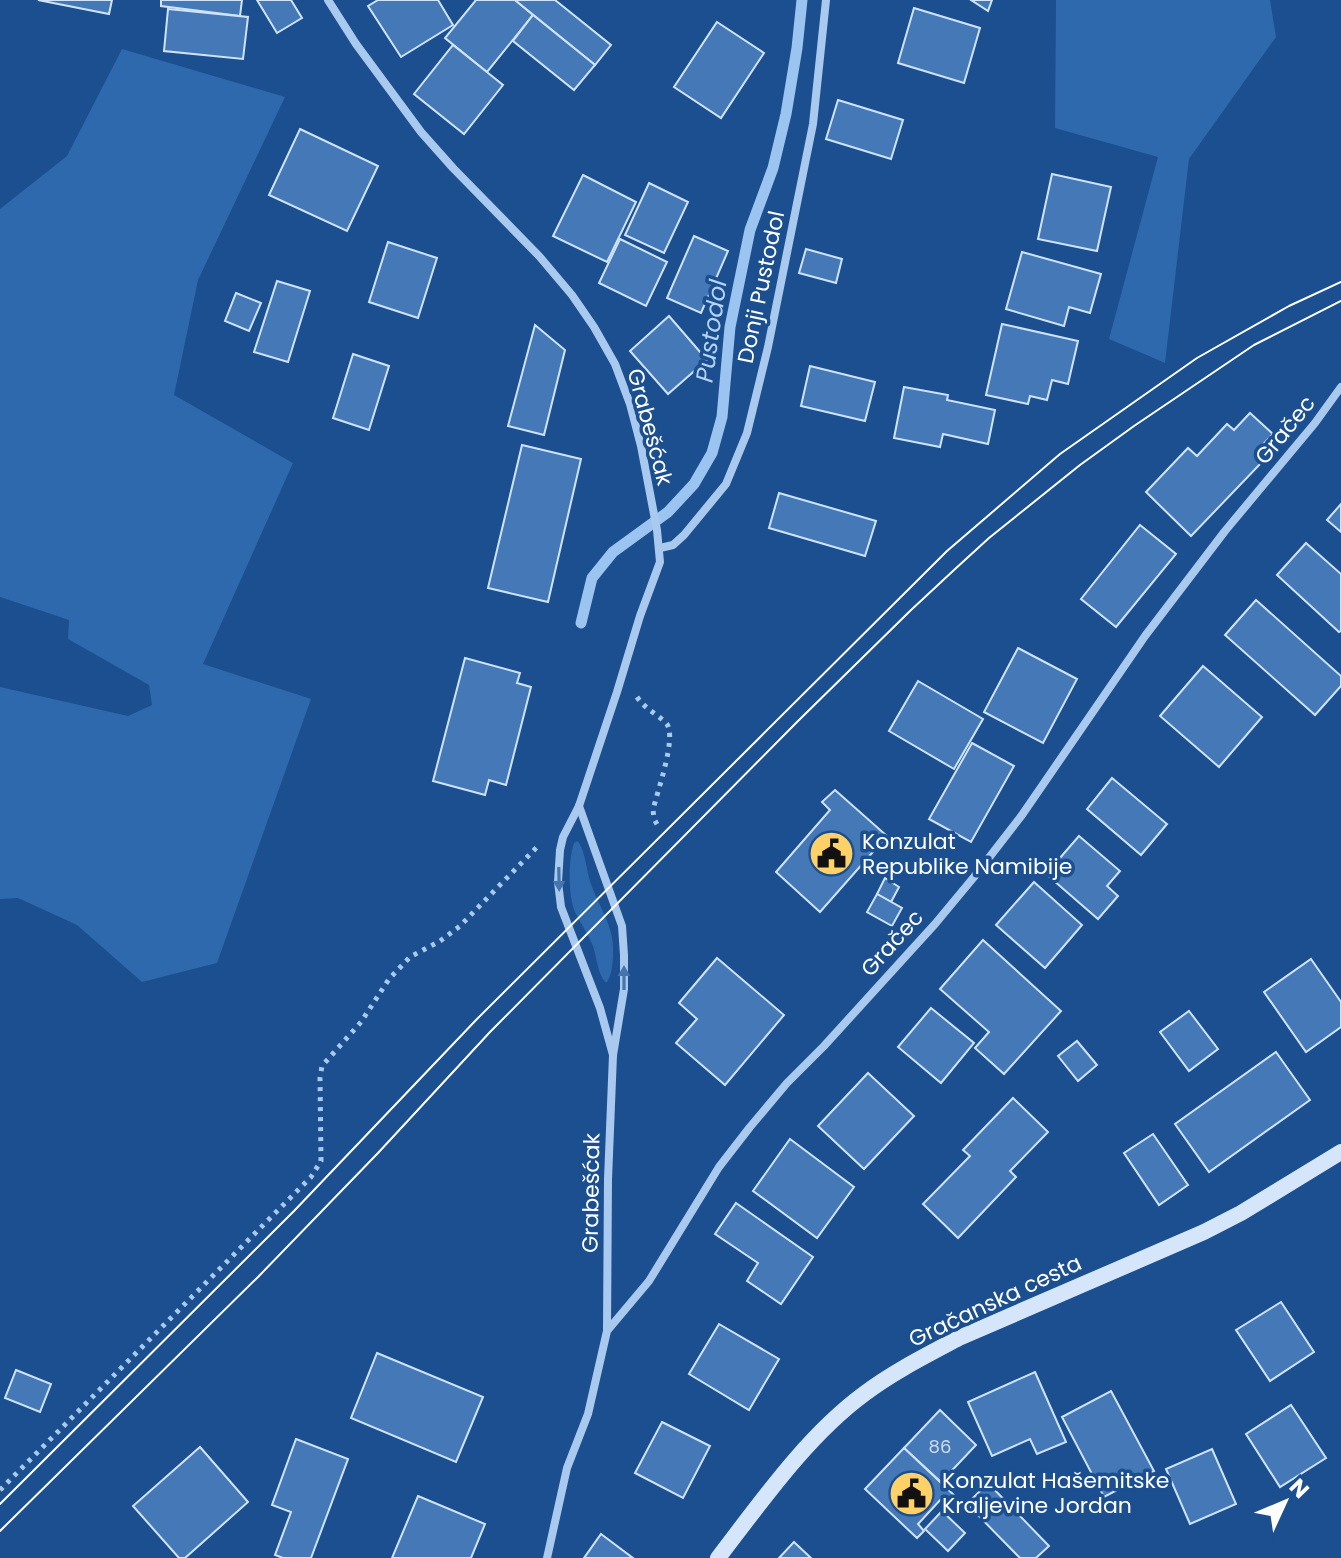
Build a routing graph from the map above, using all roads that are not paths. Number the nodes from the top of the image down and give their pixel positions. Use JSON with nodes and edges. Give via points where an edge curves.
{"nodes":[{"id":1,"x":328,"y":0,"type":"edge"},
{"id":2,"x":826,"y":0,"type":"edge"},
{"id":3,"x":1341,"y":387,"type":"edge"},
{"id":4,"x":660,"y":548,"type":"junction"},
{"id":5,"x":579,"y":806,"type":"junction"},
{"id":6,"x":613,"y":1055,"type":"junction"},
{"id":7,"x":1341,"y":1152,"type":"edge"},
{"id":8,"x":607,"y":1331,"type":"junction"},
{"id":9,"x":547,"y":1558,"type":"edge"},
{"id":10,"x":718,"y":1558,"type":"edge"}],
"edges":[{"from":1,"to":4,"type":"street","name":"Grabešćak","via":[[421,132],[539,256],[594,327],[630,404]]},
{"from":2,"to":4,"type":"street","name":"Donji Pustodol","via":[[813,124],[747,433],[726,484],[684,535]]},
{"from":3,"to":8,"type":"street","name":"Gračec","via":[[1145,636],[974,877],[742,1137],[649,1281]]},
{"from":4,"to":5,"type":"street","name":"Grabešćak","via":[[657,574]]},
{"from":6,"to":5,"type":"street","name":"Grabešćak","one_way":true,"via":[[624,989],[622,926]]},
{"from":5,"to":6,"type":"street","name":"Grabešćak","one_way":true,"via":[[560,850],[561,907]]},
{"from":6,"to":8,"type":"street","name":"Grabešćak"},
{"from":7,"to":10,"type":"main road","name":"Gračanska cesta","via":[[1204,1232],[959,1338],[864,1394],[814,1440]]},
{"from":8,"to":9,"type":"street","name":"Gračec"}]}
